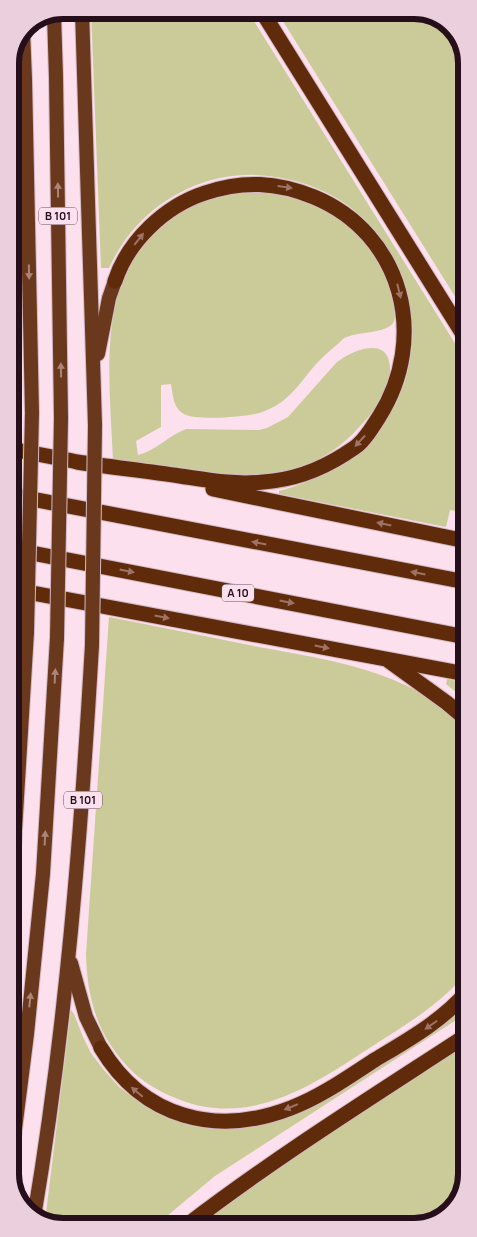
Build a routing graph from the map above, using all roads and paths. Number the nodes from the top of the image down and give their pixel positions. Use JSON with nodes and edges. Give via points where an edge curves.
{"nodes":[{"id":1,"x":82,"y":19,"type":"edge"},
{"id":2,"x":267,"y":19,"type":"edge"},
{"id":3,"x":54,"y":20,"type":"edge"},
{"id":4,"x":24,"y":43,"type":"edge"},
{"id":5,"x":115,"y":281,"type":"joint"},
{"id":6,"x":458,"y":326,"type":"edge"},
{"id":7,"x":94,"y":380,"type":"junction"},
{"id":8,"x":19,"y":451,"type":"edge"},
{"id":9,"x":77,"y":462,"type":"junction"},
{"id":10,"x":19,"y":497,"type":"edge"},
{"id":11,"x":458,"y":539,"type":"edge"},
{"id":12,"x":19,"y":551,"type":"edge"},
{"id":13,"x":458,"y":580,"type":"edge"},
{"id":14,"x":19,"y":590,"type":"edge"},
{"id":15,"x":458,"y":635,"type":"edge"},
{"id":16,"x":386,"y":659,"type":"junction"},
{"id":17,"x":458,"y":672,"type":"edge"},
{"id":18,"x":458,"y":712,"type":"edge"},
{"id":19,"x":19,"y":764,"type":"edge"},
{"id":20,"x":69,"y":955,"type":"junction"},
{"id":21,"x":458,"y":1002,"type":"edge"},
{"id":22,"x":458,"y":1041,"type":"edge"},
{"id":23,"x":100,"y":1048,"type":"joint"},
{"id":24,"x":19,"y":1097,"type":"edge"},
{"id":25,"x":35,"y":1208,"type":"edge"},
{"id":26,"x":196,"y":1218,"type":"edge"}],
"edges":[{"from":1,"to":7,"type":"highway","number":"B 101"},
{"from":2,"to":6,"type":"highway"},
{"from":24,"to":3,"type":"highway","number":"B 101","one_way":true,"bridge":true,"via":[[43,874],[57,638],[61,418]]},
{"from":4,"to":19,"type":"highway","number":"B 101","one_way":true,"bridge":true,"via":[[32,413],[27,632]]},
{"from":5,"to":7,"type":"highway"},
{"from":5,"to":9,"type":"highway","one_way":true,"via":[[128,254],[150,226],[193,197],[224,187],[255,183],[293,188],[325,202],[353,220],[374,240],[388,263],[399,288],[404,318],[405,344],[398,378],[389,401],[359,444],[327,466],[292,478],[262,483],[228,483]]},
{"from":7,"to":20,"type":"highway","number":"B 101","bridge":true,"via":[[92,645]]},
{"from":8,"to":9,"type":"highway"},
{"from":11,"to":9,"type":"highway","one_way":true},
{"from":13,"to":10,"type":"highway","one_way":true},
{"from":12,"to":15,"type":"highway","number":"A 10","one_way":true},
{"from":14,"to":16,"type":"highway","one_way":true},
{"from":16,"to":17,"type":"highway"},
{"from":16,"to":18,"type":"highway"},
{"from":20,"to":23,"type":"highway","via":[[86,1017]]},
{"from":20,"to":25,"type":"highway","number":"B 101","via":[[55,1082]]},
{"from":21,"to":23,"type":"highway","one_way":true,"via":[[433,1024],[324,1092],[292,1108],[259,1118],[199,1120],[168,1110],[143,1097],[126,1082]]},
{"from":22,"to":26,"type":"highway","via":[[298,1145]]}]}
